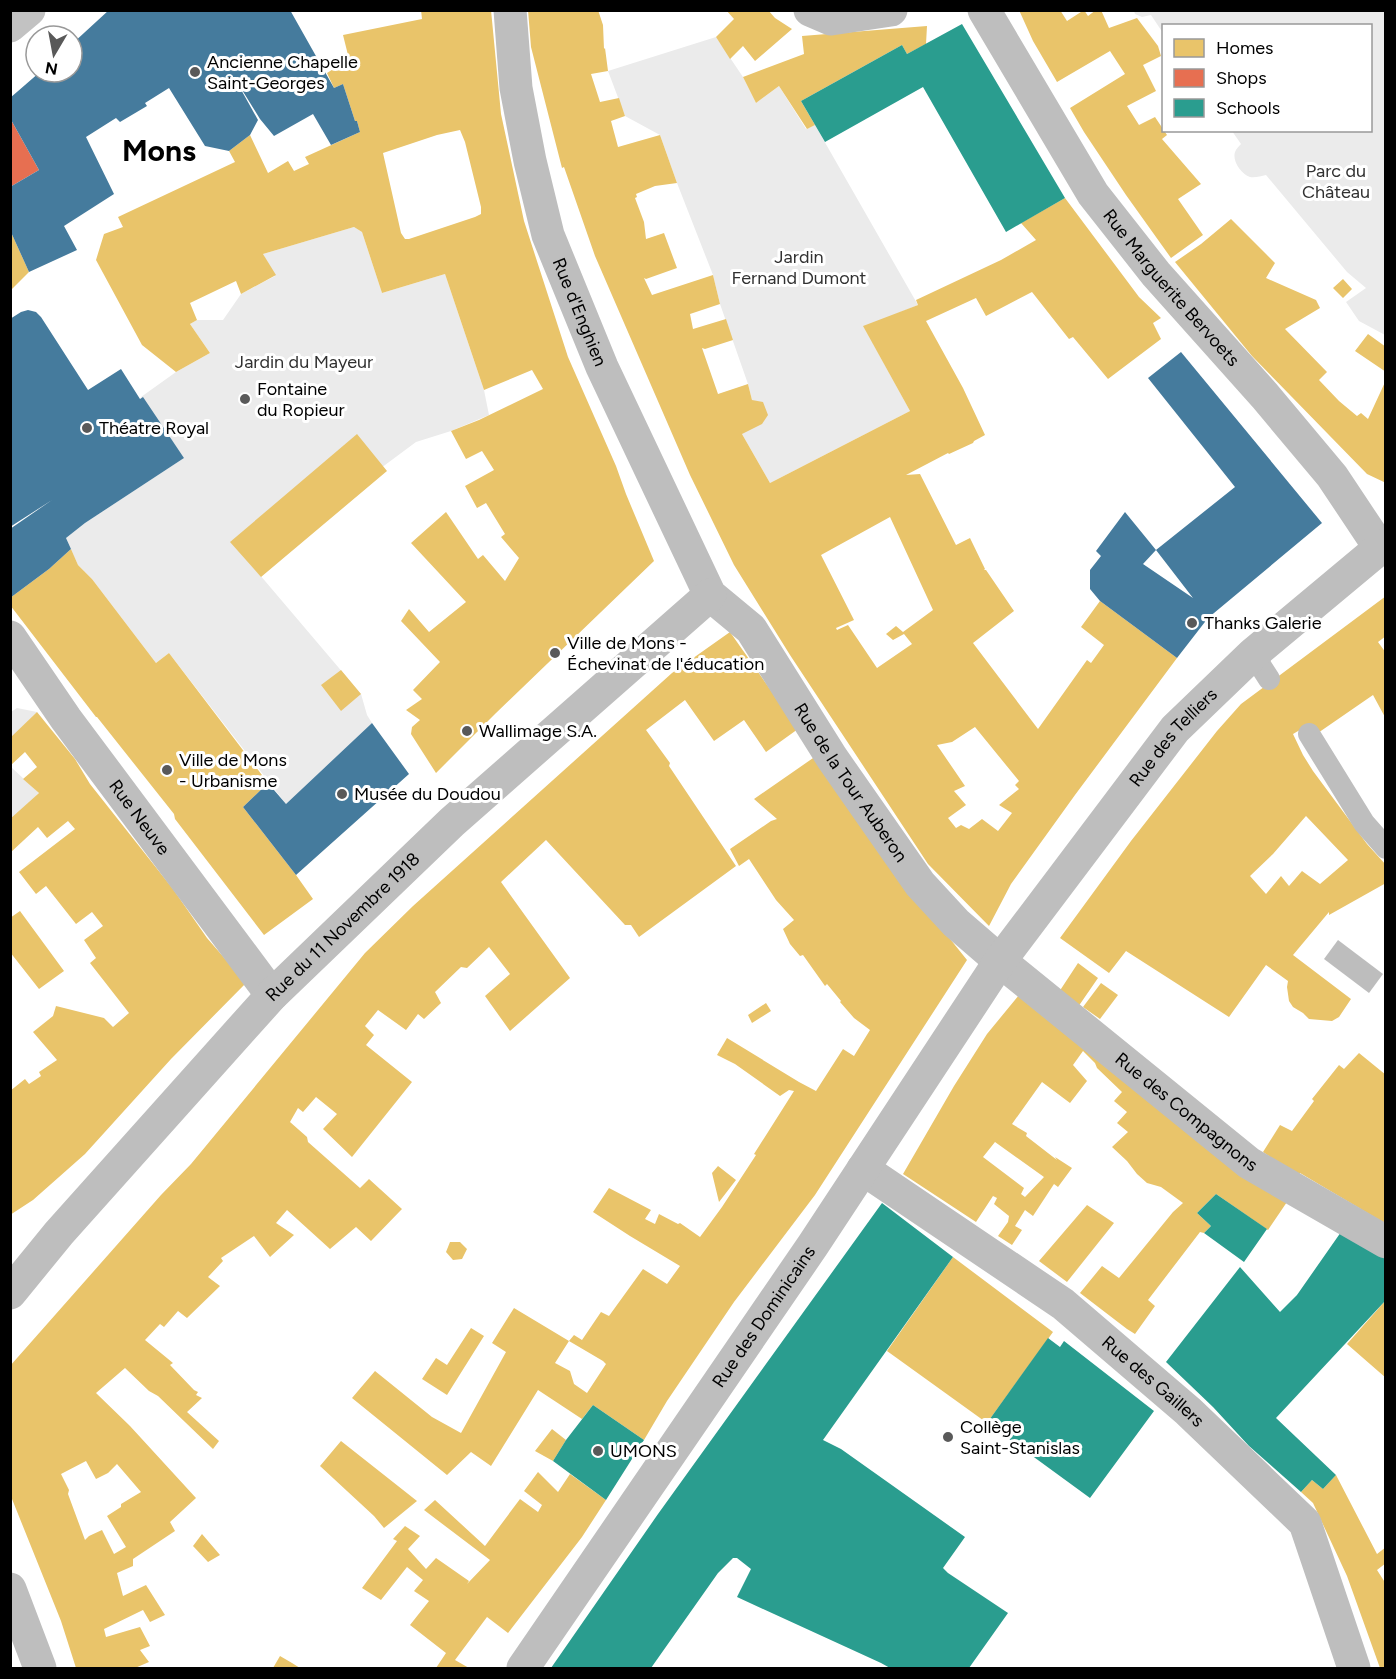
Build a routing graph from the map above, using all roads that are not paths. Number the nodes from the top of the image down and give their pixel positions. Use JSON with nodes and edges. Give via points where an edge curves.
{"nodes":[{"id":1,"x":29,"y":10,"type":"edge"},
{"id":2,"x":510,"y":10,"type":"edge"},
{"id":3,"x":810,"y":10,"type":"edge"},
{"id":4,"x":891,"y":10,"type":"edge"},
{"id":5,"x":984,"y":10,"type":"edge"},
{"id":6,"x":10,"y":26,"type":"edge"},
{"id":7,"x":1383,"y":546,"type":"edge"},
{"id":8,"x":711,"y":595,"type":"junction"},
{"id":9,"x":10,"y":637,"type":"edge"},
{"id":10,"x":1308,"y":734,"type":"dead end"},
{"id":11,"x":1386,"y":848,"type":"edge"},
{"id":12,"x":1000,"y":961,"type":"junction"},
{"id":13,"x":272,"y":995,"type":"junction"},
{"id":14,"x":863,"y":1169,"type":"junction"},
{"id":15,"x":1386,"y":1242,"type":"edge"},
{"id":16,"x":10,"y":1293,"type":"edge"},
{"id":17,"x":10,"y":1589,"type":"edge"},
{"id":18,"x":40,"y":1668,"type":"edge"},
{"id":19,"x":523,"y":1668,"type":"edge"},
{"id":20,"x":1354,"y":1668,"type":"edge"}],
"edges":[{"from":1,"to":6,"type":"street"},
{"from":2,"to":8,"type":"street","name":"Rue d'Enghien","via":[[516,88],[548,235],[602,367]]},
{"from":3,"to":4,"type":"street","via":[[831,19]]},
{"from":5,"to":7,"type":"street","name":"Rue Marguerite Bervoets","via":[[1093,194],[1156,274],[1332,476]]},
{"from":7,"to":12,"type":"street","name":"Rue des Telliers","via":[[1261,666],[1174,729]]},
{"from":8,"to":12,"type":"street","name":"Rue de la Tour Auberon","via":[[751,629],[832,758],[920,884]]},
{"from":8,"to":13,"type":"street","name":"Rue du 11 Novembre 1918","via":[[452,822]]},
{"from":9,"to":13,"type":"street","name":"Rue Neuve"},
{"from":10,"to":11,"type":"lane","via":[[1364,822]]},
{"from":12,"to":14,"type":"street","name":"Rue des Dominicains"},
{"from":12,"to":15,"type":"street","name":"Rue des Compagnons","via":[[1249,1163]]},
{"from":13,"to":16,"type":"street","name":"Rue du 11 Novembre 1918"},
{"from":14,"to":19,"type":"street","name":"Rue des Dominicains"},
{"from":14,"to":20,"type":"street","name":"Rue des Gaillers","via":[[1063,1304],[1188,1411],[1305,1523]]},
{"from":17,"to":18,"type":"street"}]}
